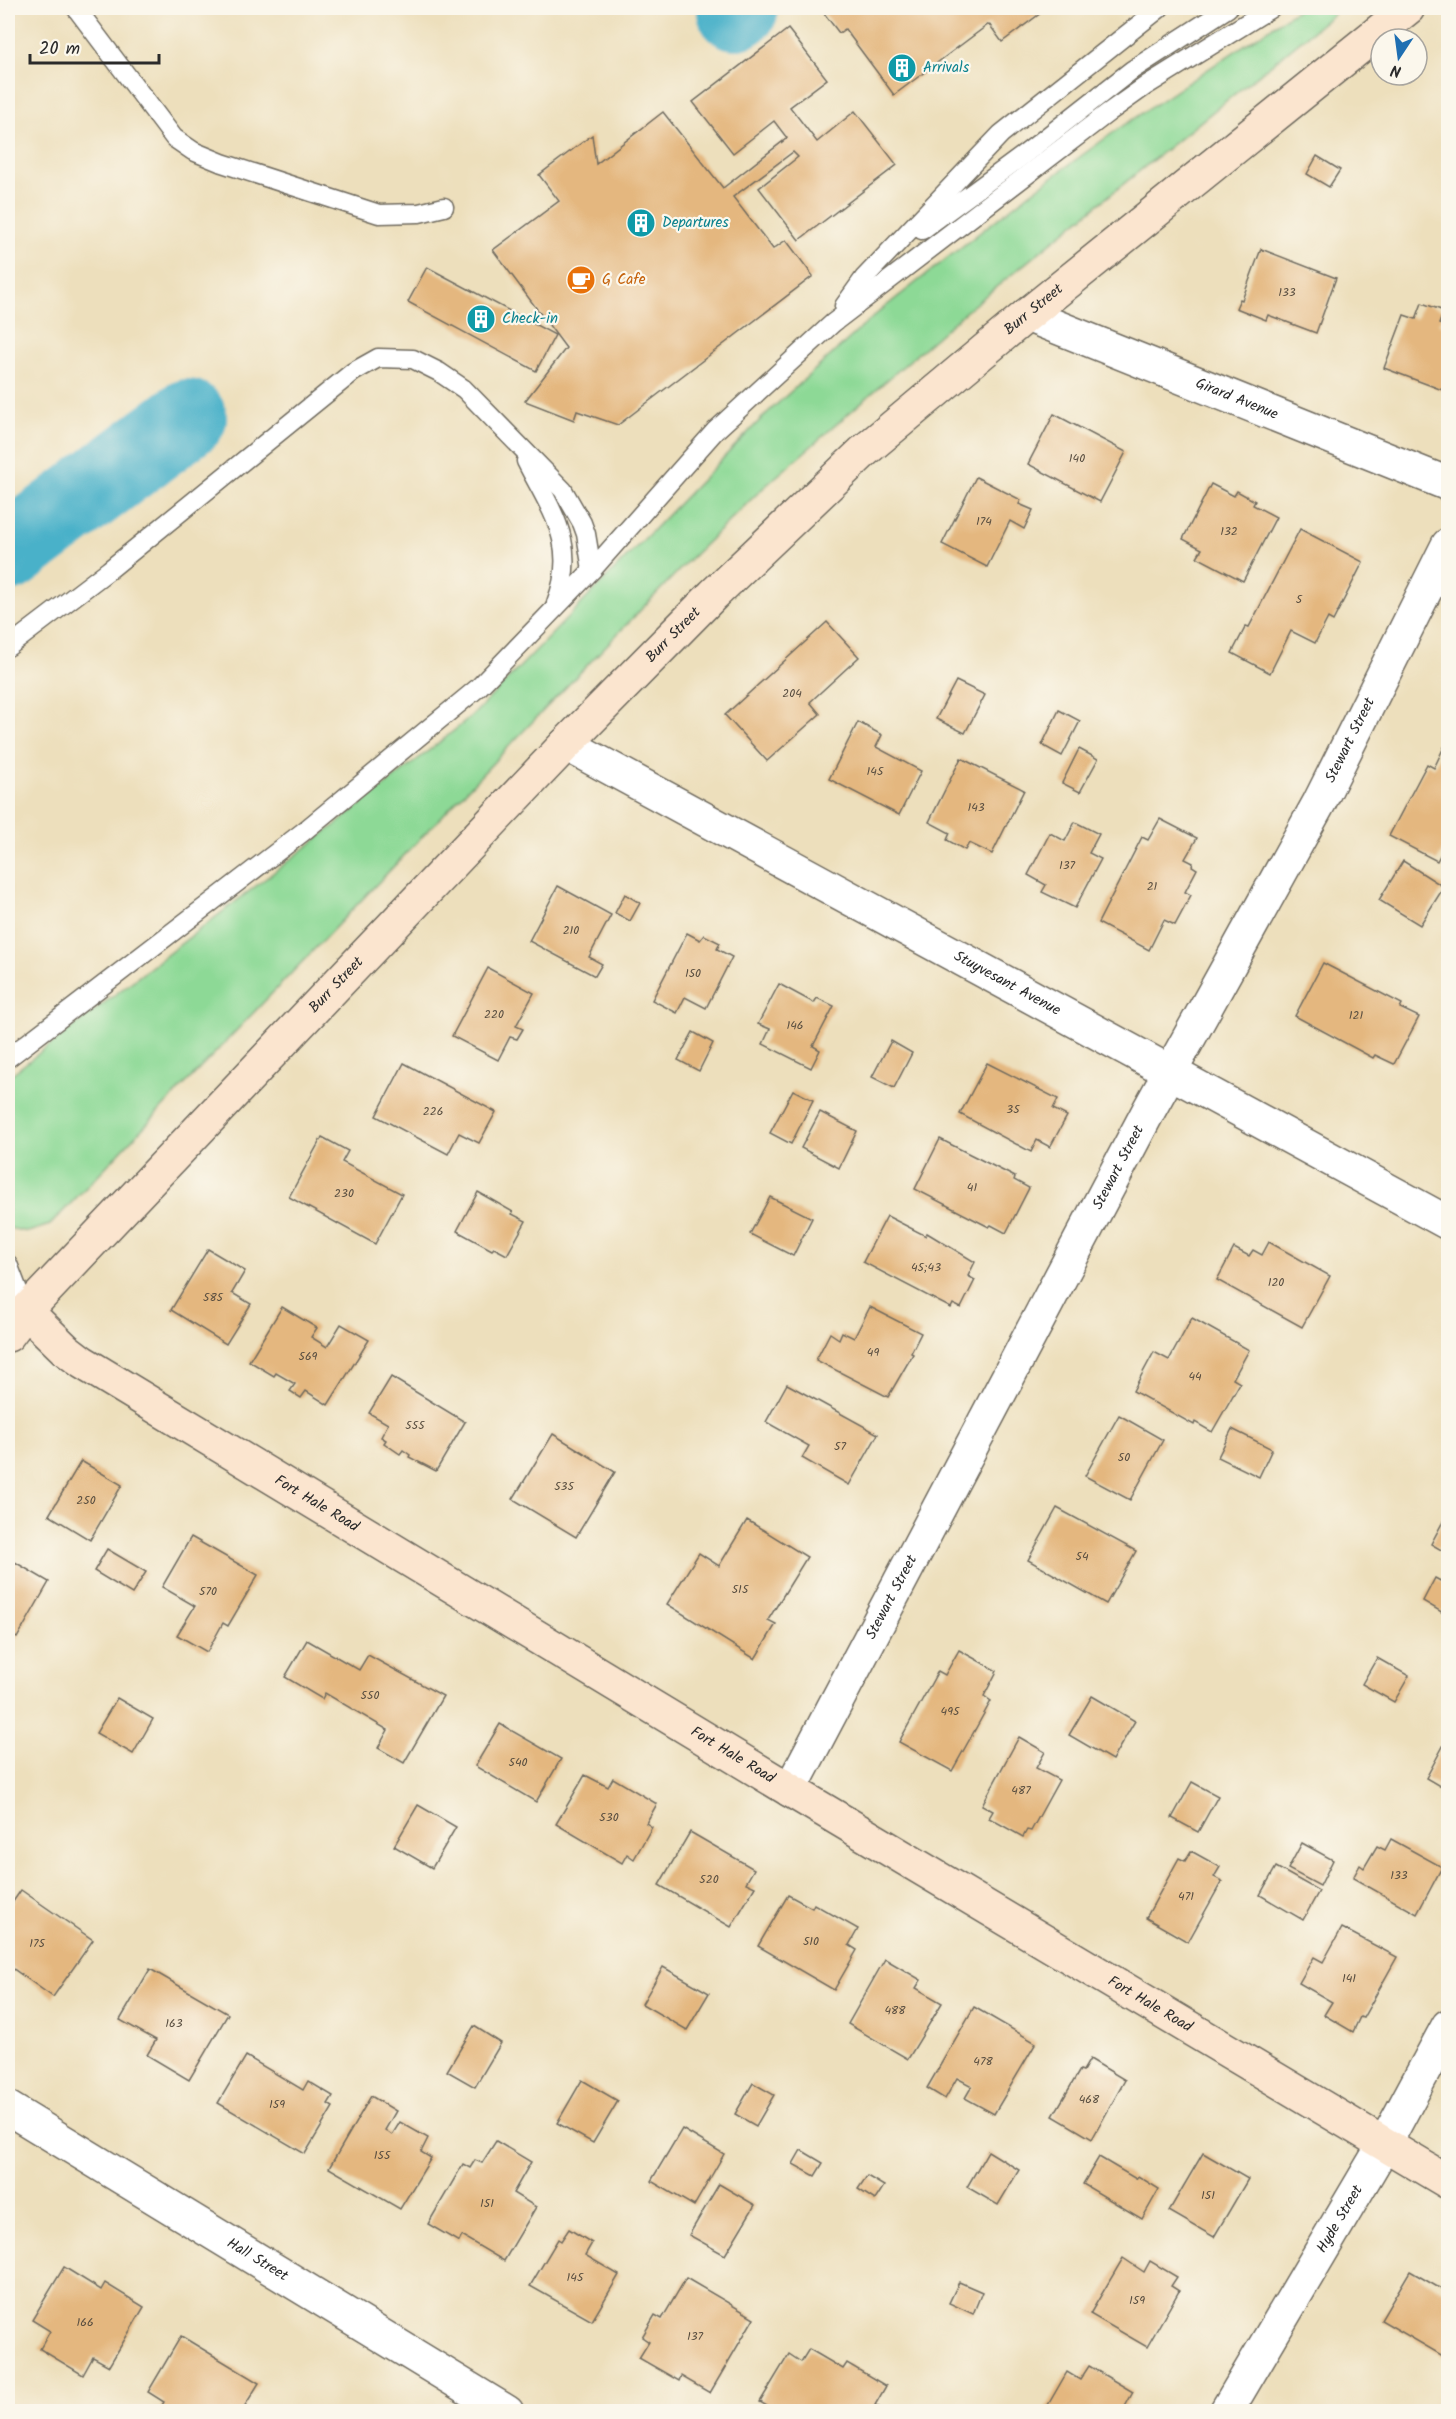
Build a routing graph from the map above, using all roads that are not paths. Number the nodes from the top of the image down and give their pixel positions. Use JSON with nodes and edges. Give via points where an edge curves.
{"nodes":[{"id":1,"x":76,"y":8,"type":"edge"},
{"id":2,"x":1160,"y":8,"type":"edge"},
{"id":3,"x":1228,"y":8,"type":"edge"},
{"id":4,"x":1271,"y":8,"type":"edge"},
{"id":5,"x":1408,"y":8,"type":"edge"},
{"id":6,"x":444,"y":207,"type":"dead end"},
{"id":7,"x":885,"y":258,"type":"junction"},
{"id":8,"x":1027,"y":315,"type":"junction"},
{"id":9,"x":833,"y":323,"type":"junction"},
{"id":10,"x":517,"y":443,"type":"junction"},
{"id":11,"x":1449,"y":484,"type":"edge"},
{"id":12,"x":1449,"y":545,"type":"edge"},
{"id":13,"x":592,"y":570,"type":"junction"},
{"id":14,"x":554,"y":608,"type":"junction"},
{"id":15,"x":8,"y":647,"type":"edge"},
{"id":16,"x":566,"y":744,"type":"junction"},
{"id":17,"x":8,"y":1058,"type":"edge"},
{"id":18,"x":1170,"y":1072,"type":"junction"},
{"id":19,"x":1449,"y":1223,"type":"edge"},
{"id":20,"x":10,"y":1271,"type":"edge"},
{"id":21,"x":14,"y":1319,"type":"edge"},
{"id":22,"x":790,"y":1790,"type":"junction"},
{"id":23,"x":1449,"y":2026,"type":"edge"},
{"id":24,"x":8,"y":2108,"type":"edge"},
{"id":25,"x":1384,"y":2145,"type":"junction"},
{"id":26,"x":1449,"y":2182,"type":"edge"},
{"id":27,"x":507,"y":2412,"type":"edge"},
{"id":28,"x":1226,"y":2412,"type":"edge"}],
"edges":[{"from":1,"to":6,"type":"lane","via":[[174,138],[193,151],[379,214],[419,213]]},
{"from":2,"to":7,"type":"lane","via":[[1001,134]]},
{"from":3,"to":7,"type":"lane","via":[[1131,70]]},
{"from":4,"to":9,"type":"lane","via":[[1109,112]]},
{"from":5,"to":8,"type":"main road","name":"Burr Street"},
{"from":7,"to":9,"type":"lane","via":[[864,278]]},
{"from":8,"to":11,"type":"street","name":"Girard Avenue"},
{"from":8,"to":16,"type":"main road","name":"Burr Street","via":[[863,452],[713,595]]},
{"from":9,"to":13,"type":"lane","via":[[715,431]]},
{"from":10,"to":13,"type":"lane","via":[[563,490],[577,512],[586,534]]},
{"from":10,"to":14,"type":"lane","via":[[560,525],[565,563]]},
{"from":10,"to":15,"type":"lane","via":[[464,389],[439,372],[413,359],[378,358],[353,372]]},
{"from":12,"to":18,"type":"street","name":"Stewart Street","via":[[1319,802]]},
{"from":13,"to":14,"type":"lane"},
{"from":14,"to":17,"type":"lane","via":[[479,687],[442,718],[303,832]]},
{"from":16,"to":18,"type":"street","name":"Stuyvesant Avenue"},
{"from":16,"to":21,"type":"main road","name":"Burr Street"},
{"from":18,"to":19,"type":"street","name":"Stuyvesant Avenue"},
{"from":18,"to":22,"type":"street","name":"Stewart Street"},
{"from":20,"to":21,"type":"lane"},
{"from":21,"to":22,"type":"main road","name":"Fort Hale Road"},
{"from":22,"to":25,"type":"main road","name":"Fort Hale Road"},
{"from":23,"to":25,"type":"street","name":"Hyde Street"},
{"from":24,"to":27,"type":"street","name":"Hall Street"},
{"from":25,"to":26,"type":"main road","name":"Fort Hale Road"},
{"from":25,"to":28,"type":"street","name":"Hyde Street"}]}
